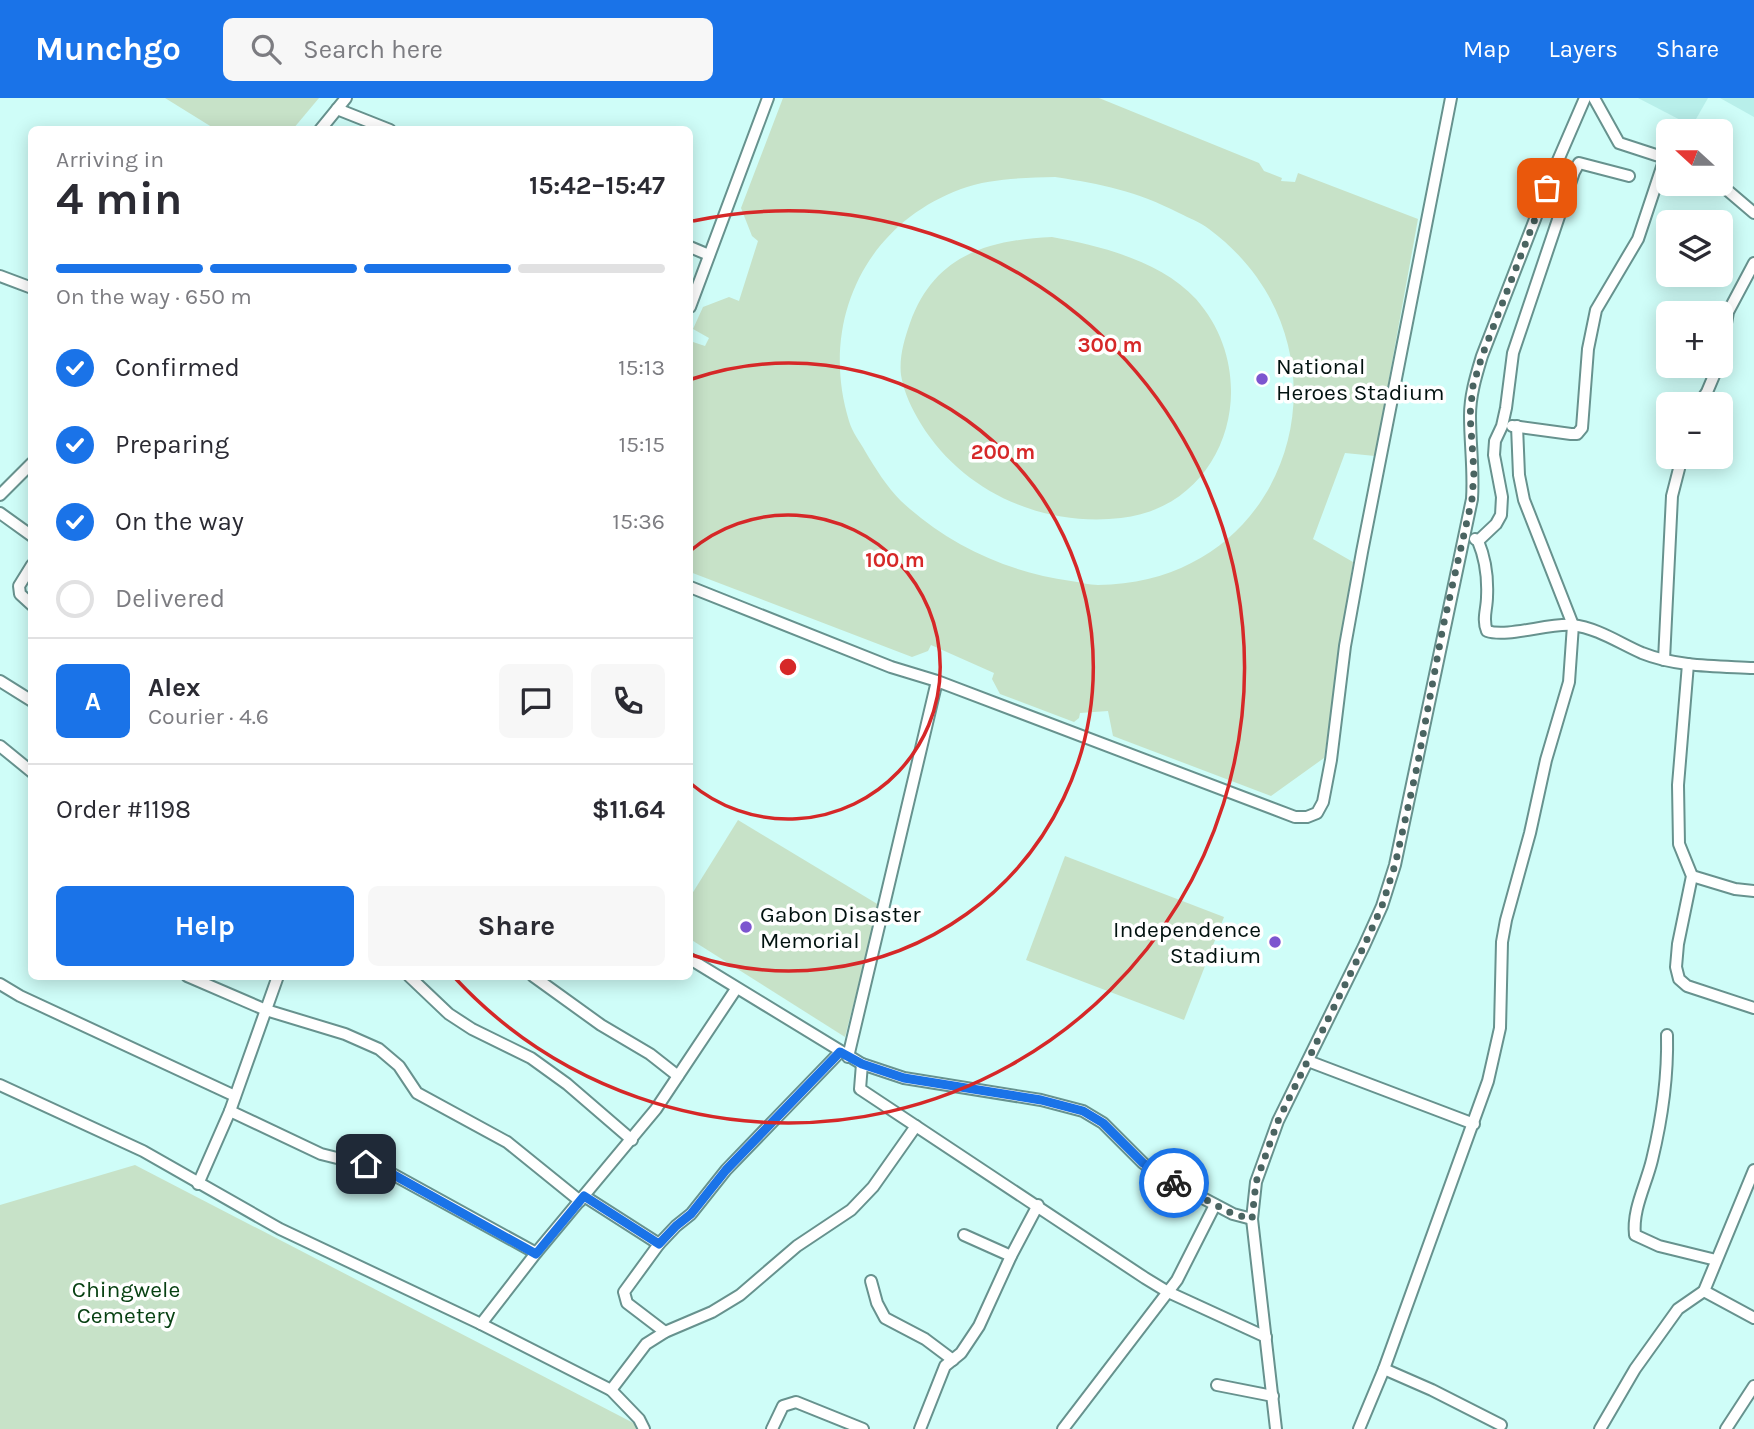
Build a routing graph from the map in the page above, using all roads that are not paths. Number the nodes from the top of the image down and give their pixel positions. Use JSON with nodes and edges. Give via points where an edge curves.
{"nodes":[{"id":1,"x":346,"y":98,"type":"edge"},
{"id":2,"x":768,"y":98,"type":"edge"},
{"id":3,"x":1451,"y":98,"type":"edge"},
{"id":4,"x":1585,"y":98,"type":"edge"},
{"id":5,"x":1594,"y":98,"type":"edge"},
{"id":6,"x":337,"y":109,"type":"junction"},
{"id":7,"x":323,"y":126,"type":"edge"},
{"id":8,"x":380,"y":126,"type":"edge"},
{"id":9,"x":1656,"y":154,"type":"edge"},
{"id":10,"x":1629,"y":176,"type":"dead end"},
{"id":11,"x":1656,"y":186,"type":"edge"},
{"id":12,"x":1733,"y":195,"type":"edge"},
{"id":13,"x":1754,"y":213,"type":"edge"},
{"id":14,"x":693,"y":248,"type":"edge"},
{"id":15,"x":709,"y":255,"type":"junction"},
{"id":16,"x":1754,"y":263,"type":"edge"},
{"id":17,"x":0,"y":276,"type":"edge"},
{"id":18,"x":28,"y":286,"type":"edge"},
{"id":19,"x":693,"y":299,"type":"edge"},
{"id":20,"x":1733,"y":303,"type":"edge"},
{"id":21,"x":1502,"y":426,"type":"junction"},
{"id":22,"x":1517,"y":426,"type":"junction"},
{"id":23,"x":28,"y":467,"type":"edge"},
{"id":24,"x":1679,"y":469,"type":"edge"},
{"id":25,"x":0,"y":495,"type":"edge"},
{"id":26,"x":0,"y":513,"type":"edge"},
{"id":27,"x":28,"y":533,"type":"edge"},
{"id":28,"x":1466,"y":534,"type":"junction"},
{"id":29,"x":1478,"y":541,"type":"junction"},
{"id":30,"x":28,"y":571,"type":"edge"},
{"id":31,"x":693,"y":588,"type":"edge"},
{"id":32,"x":28,"y":601,"type":"edge"},
{"id":33,"x":1573,"y":625,"type":"junction"},
{"id":34,"x":1664,"y":660,"type":"junction"},
{"id":35,"x":1688,"y":664,"type":"junction"},
{"id":36,"x":1754,"y":668,"type":"edge"},
{"id":37,"x":0,"y":681,"type":"edge"},
{"id":38,"x":937,"y":681,"type":"junction"},
{"id":39,"x":28,"y":698,"type":"edge"},
{"id":40,"x":0,"y":746,"type":"edge"},
{"id":41,"x":28,"y":769,"type":"edge"},
{"id":42,"x":1692,"y":876,"type":"junction"},
{"id":43,"x":1754,"y":891,"type":"edge"},
{"id":44,"x":693,"y":961,"type":"edge"},
{"id":45,"x":196,"y":980,"type":"edge"},
{"id":46,"x":277,"y":980,"type":"edge"},
{"id":47,"x":413,"y":980,"type":"edge"},
{"id":48,"x":539,"y":980,"type":"edge"},
{"id":49,"x":0,"y":984,"type":"edge"},
{"id":50,"x":736,"y":989,"type":"junction"},
{"id":51,"x":1754,"y":1008,"type":"edge"},
{"id":52,"x":266,"y":1010,"type":"junction"},
{"id":53,"x":1667,"y":1035,"type":"dead end"},
{"id":54,"x":844,"y":1055,"type":"junction"},
{"id":55,"x":1308,"y":1061,"type":"junction"},
{"id":56,"x":862,"y":1064,"type":"junction"},
{"id":57,"x":678,"y":1076,"type":"junction"},
{"id":58,"x":0,"y":1085,"type":"edge"},
{"id":59,"x":235,"y":1096,"type":"junction"},
{"id":60,"x":230,"y":1111,"type":"junction"},
{"id":61,"x":1474,"y":1124,"type":"junction"},
{"id":62,"x":916,"y":1125,"type":"junction"},
{"id":63,"x":632,"y":1140,"type":"junction"},
{"id":64,"x":1753,"y":1178,"type":"edge"},
{"id":65,"x":198,"y":1184,"type":"junction"},
{"id":66,"x":582,"y":1199,"type":"junction"},
{"id":67,"x":1038,"y":1205,"type":"junction"},
{"id":68,"x":1215,"y":1205,"type":"junction"},
{"id":69,"x":1252,"y":1219,"type":"junction"},
{"id":70,"x":964,"y":1235,"type":"dead end"},
{"id":71,"x":659,"y":1244,"type":"junction"},
{"id":72,"x":536,"y":1254,"type":"junction"},
{"id":73,"x":1011,"y":1256,"type":"junction"},
{"id":74,"x":1716,"y":1260,"type":"junction"},
{"id":75,"x":871,"y":1282,"type":"dead end"},
{"id":76,"x":1704,"y":1291,"type":"junction"},
{"id":77,"x":1168,"y":1292,"type":"junction"},
{"id":78,"x":1754,"y":1318,"type":"edge"},
{"id":79,"x":481,"y":1324,"type":"junction"},
{"id":80,"x":665,"y":1332,"type":"junction"},
{"id":81,"x":1266,"y":1337,"type":"junction"},
{"id":82,"x":953,"y":1360,"type":"junction"},
{"id":83,"x":1384,"y":1369,"type":"junction"},
{"id":84,"x":1217,"y":1385,"type":"dead end"},
{"id":85,"x":1754,"y":1386,"type":"edge"},
{"id":86,"x":611,"y":1390,"type":"junction"},
{"id":87,"x":1273,"y":1396,"type":"junction"},
{"id":88,"x":1501,"y":1425,"type":"dead end"},
{"id":89,"x":645,"y":1429,"type":"edge"},
{"id":90,"x":772,"y":1429,"type":"edge"},
{"id":91,"x":863,"y":1429,"type":"edge"},
{"id":92,"x":920,"y":1429,"type":"edge"},
{"id":93,"x":1063,"y":1429,"type":"edge"},
{"id":94,"x":1276,"y":1429,"type":"edge"},
{"id":95,"x":1359,"y":1429,"type":"edge"},
{"id":96,"x":1600,"y":1429,"type":"edge"},
{"id":97,"x":1726,"y":1429,"type":"edge"}],
"edges":[{"from":1,"to":6,"type":"street"},
{"from":2,"to":15,"type":"street"},
{"from":3,"to":38,"type":"street","via":[[1362,552],[1331,760],[1317,813],[1295,817]]},
{"from":4,"to":28,"type":"street","via":[[1473,386],[1474,472]]},
{"from":5,"to":9,"type":"street","via":[[1619,143]]},
{"from":6,"to":7,"type":"street"},
{"from":6,"to":8,"type":"street"},
{"from":10,"to":21,"type":"street","via":[[1579,163],[1576,167],[1513,353]]},
{"from":11,"to":22,"type":"street","via":[[1638,239],[1596,310],[1582,428],[1571,434]]},
{"from":12,"to":13,"type":"street"},
{"from":14,"to":15,"type":"street"},
{"from":15,"to":19,"type":"street"},
{"from":16,"to":20,"type":"street"},
{"from":17,"to":18,"type":"street"},
{"from":21,"to":22,"type":"street"},
{"from":21,"to":29,"type":"street","via":[[1494,455],[1501,515]]},
{"from":22,"to":33,"type":"street","via":[[1524,500]]},
{"from":23,"to":25,"type":"street"},
{"from":24,"to":34,"type":"street","via":[[1672,496]]},
{"from":26,"to":27,"type":"street"},
{"from":28,"to":29,"type":"street"},
{"from":28,"to":55,"type":"street","via":[[1395,865],[1378,916]]},
{"from":29,"to":33,"type":"street","via":[[1487,575],[1487,631]]},
{"from":30,"to":32,"type":"street","via":[[19,586]]},
{"from":31,"to":38,"type":"street"},
{"from":33,"to":34,"type":"street"},
{"from":33,"to":61,"type":"street","via":[[1569,682],[1506,920],[1500,1028]]},
{"from":34,"to":35,"type":"street"},
{"from":35,"to":36,"type":"street"},
{"from":35,"to":42,"type":"street","via":[[1678,785],[1679,844]]},
{"from":37,"to":39,"type":"street"},
{"from":38,"to":54,"type":"street"},
{"from":40,"to":41,"type":"street"},
{"from":42,"to":43,"type":"street"},
{"from":42,"to":51,"type":"street","via":[[1678,944],[1679,979],[1696,990]]},
{"from":44,"to":50,"type":"street"},
{"from":45,"to":52,"type":"street"},
{"from":46,"to":52,"type":"street"},
{"from":47,"to":63,"type":"street","via":[[449,1014],[531,1058],[567,1084]]},
{"from":48,"to":57,"type":"street"},
{"from":49,"to":59,"type":"street"},
{"from":50,"to":54,"type":"street"},
{"from":50,"to":57,"type":"street"},
{"from":52,"to":59,"type":"street"},
{"from":52,"to":66,"type":"street","via":[[379,1049],[399,1066],[417,1093],[507,1142]]},
{"from":53,"to":74,"type":"street","via":[[1662,1110],[1634,1222],[1635,1235]]},
{"from":54,"to":56,"type":"street"},
{"from":54,"to":71,"type":"street","via":[[726,1170],[691,1214]]},
{"from":55,"to":61,"type":"street"},
{"from":55,"to":69,"type":"street","via":[[1269,1144],[1256,1182]]},
{"from":56,"to":62,"type":"street","via":[[860,1089]]},
{"from":56,"to":68,"type":"street","via":[[904,1078],[1083,1111],[1103,1123],[1159,1175]]},
{"from":57,"to":63,"type":"street"},
{"from":58,"to":65,"type":"street","via":[[143,1151]]},
{"from":59,"to":60,"type":"street"},
{"from":60,"to":65,"type":"street"},
{"from":60,"to":72,"type":"street","via":[[321,1154],[385,1170]]},
{"from":61,"to":83,"type":"street"},
{"from":62,"to":67,"type":"street"},
{"from":62,"to":80,"type":"street","via":[[873,1187],[851,1210],[797,1246],[740,1295]]},
{"from":63,"to":66,"type":"street"},
{"from":64,"to":74,"type":"street"},
{"from":65,"to":79,"type":"street","via":[[280,1229]]},
{"from":66,"to":71,"type":"street"},
{"from":66,"to":72,"type":"street"},
{"from":67,"to":73,"type":"street"},
{"from":67,"to":77,"type":"street"},
{"from":68,"to":69,"type":"street"},
{"from":68,"to":77,"type":"street"},
{"from":69,"to":81,"type":"street"},
{"from":70,"to":73,"type":"street"},
{"from":71,"to":80,"type":"street","via":[[624,1298]]},
{"from":72,"to":79,"type":"street"},
{"from":73,"to":82,"type":"street","via":[[979,1326]]},
{"from":74,"to":76,"type":"street"},
{"from":75,"to":82,"type":"street","via":[[885,1318]]},
{"from":76,"to":78,"type":"street"},
{"from":76,"to":96,"type":"street","via":[[1678,1309]]},
{"from":77,"to":81,"type":"street"},
{"from":77,"to":93,"type":"street"},
{"from":79,"to":86,"type":"street"},
{"from":80,"to":86,"type":"street","via":[[646,1344]]},
{"from":81,"to":87,"type":"street"},
{"from":82,"to":92,"type":"street","via":[[945,1366]]},
{"from":83,"to":88,"type":"street"},
{"from":83,"to":95,"type":"street"},
{"from":84,"to":87,"type":"street"},
{"from":85,"to":97,"type":"street"},
{"from":86,"to":89,"type":"street"},
{"from":87,"to":94,"type":"street"},
{"from":90,"to":91,"type":"street","via":[[783,1406],[796,1402]]}]}
